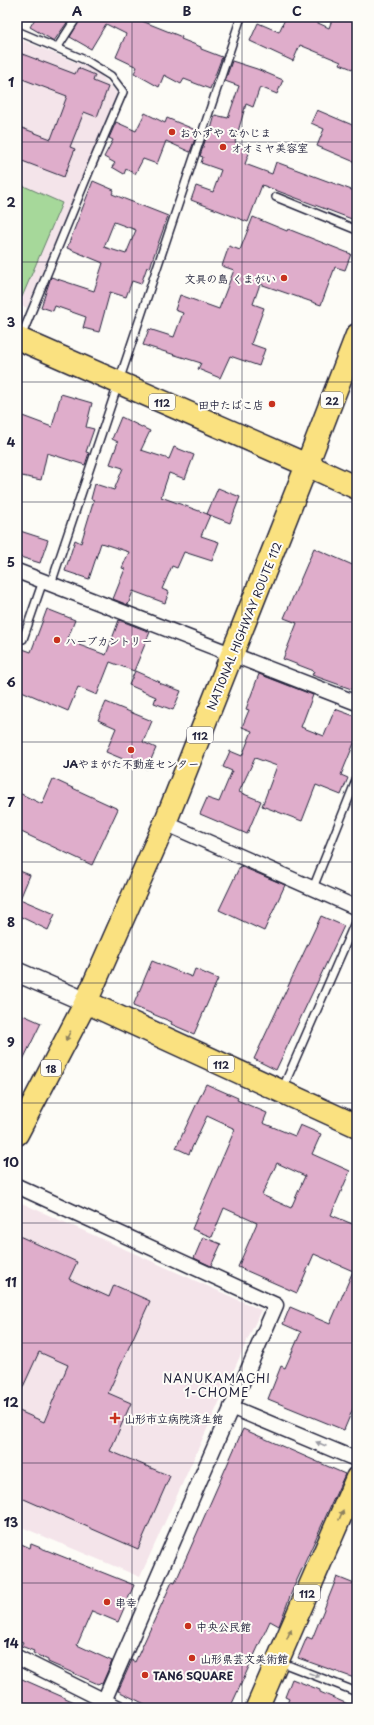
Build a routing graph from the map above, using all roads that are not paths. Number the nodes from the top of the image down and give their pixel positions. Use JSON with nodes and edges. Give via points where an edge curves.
{"nodes":[{"id":1,"x":76,"y":17,"type":"edge"},
{"id":2,"x":241,"y":17,"type":"edge"},
{"id":3,"x":17,"y":31,"type":"edge"},
{"id":4,"x":57,"y":48,"type":"junction"},
{"id":5,"x":276,"y":198,"type":"dead end"},
{"id":6,"x":357,"y":230,"type":"edge"},
{"id":7,"x":357,"y":335,"type":"edge"},
{"id":8,"x":18,"y":339,"type":"edge"},
{"id":9,"x":119,"y":384,"type":"junction"},
{"id":10,"x":307,"y":465,"type":"junction"},
{"id":11,"x":357,"y":488,"type":"edge"},
{"id":12,"x":17,"y":571,"type":"edge"},
{"id":13,"x":47,"y":582,"type":"junction"},
{"id":14,"x":23,"y":639,"type":"dead end"},
{"id":15,"x":232,"y":655,"type":"junction"},
{"id":16,"x":357,"y":703,"type":"edge"},
{"id":17,"x":357,"y":778,"type":"edge"},
{"id":18,"x":165,"y":823,"type":"junction"},
{"id":19,"x":313,"y":888,"type":"junction"},
{"id":20,"x":357,"y":908,"type":"edge"},
{"id":21,"x":357,"y":918,"type":"edge"},
{"id":22,"x":19,"y":977,"type":"edge"},
{"id":23,"x":86,"y":1002,"type":"junction"},
{"id":24,"x":281,"y":1092,"type":"junction"},
{"id":25,"x":357,"y":1126,"type":"edge"},
{"id":26,"x":17,"y":1134,"type":"edge"},
{"id":27,"x":17,"y":1186,"type":"edge"},
{"id":28,"x":231,"y":1407,"type":"junction"},
{"id":29,"x":357,"y":1458,"type":"edge"},
{"id":30,"x":357,"y":1478,"type":"edge"},
{"id":31,"x":17,"y":1657,"type":"edge"},
{"id":32,"x":278,"y":1661,"type":"junction"},
{"id":33,"x":357,"y":1692,"type":"edge"},
{"id":34,"x":104,"y":1702,"type":"junction"},
{"id":35,"x":119,"y":1708,"type":"edge"},
{"id":36,"x":256,"y":1708,"type":"edge"}],
"edges":[{"from":1,"to":4,"type":"lane"},
{"from":2,"to":9,"type":"lane"},
{"from":3,"to":4,"type":"lane"},
{"from":4,"to":8,"type":"lane","via":[[111,76],[123,92]]},
{"from":5,"to":6,"type":"lane"},
{"from":7,"to":10,"type":"main road","number":"22"},
{"from":8,"to":9,"type":"main road","number":"112"},
{"from":9,"to":10,"type":"main road","number":"112"},
{"from":9,"to":13,"type":"lane"},
{"from":10,"to":11,"type":"main road"},
{"from":10,"to":15,"type":"main road","name":"NATIONAL HIGHWAY ROUTE 112","number":"112"},
{"from":12,"to":13,"type":"street"},
{"from":13,"to":14,"type":"lane"},
{"from":13,"to":15,"type":"street"},
{"from":15,"to":16,"type":"street"},
{"from":15,"to":18,"type":"main road","name":"NATIONAL HIGHWAY ROUTE 112","number":"112"},
{"from":17,"to":19,"type":"lane"},
{"from":18,"to":19,"type":"street"},
{"from":18,"to":23,"type":"main road","name":"NATIONAL HIGHWAY ROUTE 112","number":"112"},
{"from":19,"to":20,"type":"street"},
{"from":21,"to":24,"type":"lane"},
{"from":22,"to":23,"type":"street"},
{"from":23,"to":24,"type":"main road","number":"112"},
{"from":23,"to":26,"type":"main road","number":"18","one_way":true},
{"from":24,"to":25,"type":"main road","number":"112"},
{"from":27,"to":28,"type":"street","via":[[276,1305]]},
{"from":29,"to":28,"type":"street","one_way":true},
{"from":28,"to":34,"type":"street"},
{"from":32,"to":30,"type":"main road","number":"112","one_way":true},
{"from":31,"to":34,"type":"street"},
{"from":32,"to":33,"type":"lane","one_way":true},
{"from":32,"to":36,"type":"main road","number":"112"},
{"from":34,"to":35,"type":"street"}]}
